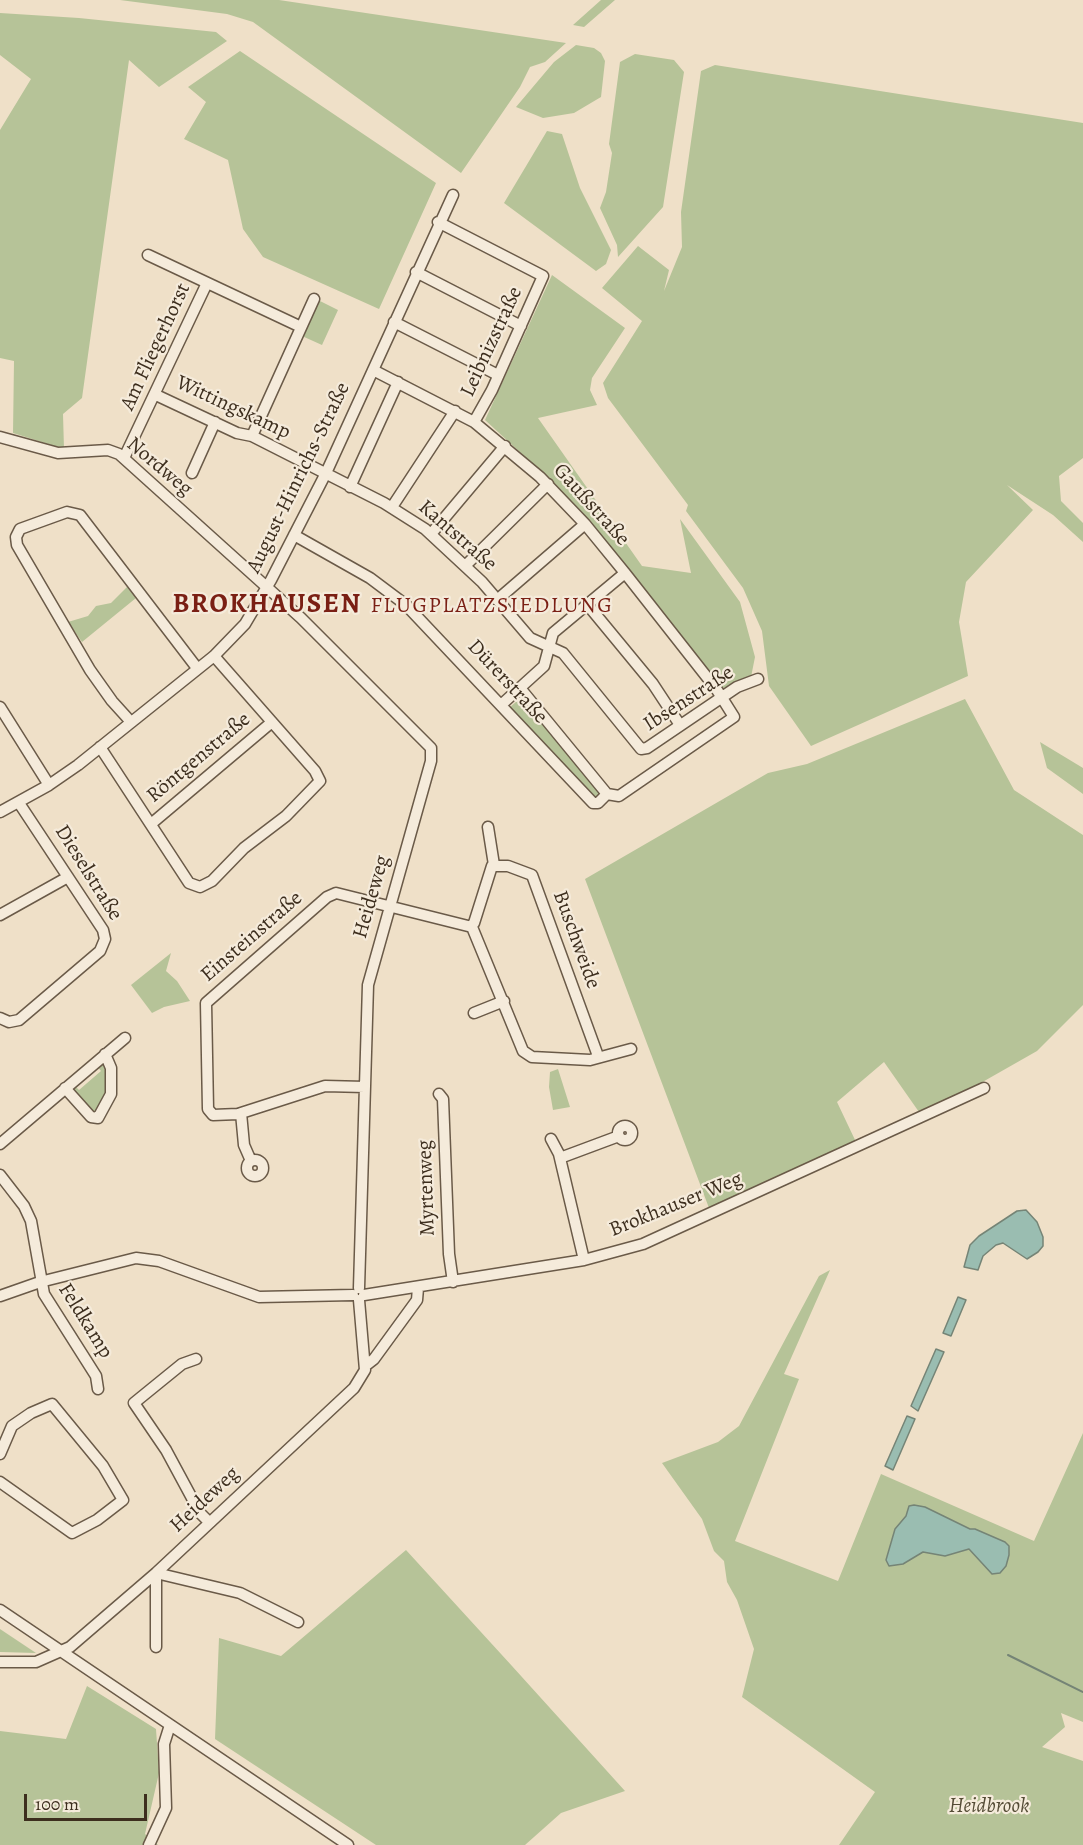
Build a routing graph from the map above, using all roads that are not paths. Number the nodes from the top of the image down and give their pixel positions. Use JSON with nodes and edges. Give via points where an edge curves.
{"nodes":[{"id":1,"x":453,"y":195,"type":"dead end"},
{"id":2,"x":438,"y":222,"type":"junction"},
{"id":3,"x":148,"y":255,"type":"dead end"},
{"id":4,"x":416,"y":272,"type":"junction"},
{"id":5,"x":207,"y":283,"type":"junction"},
{"id":6,"x":314,"y":299,"type":"dead end"},
{"id":7,"x":394,"y":322,"type":"junction"},
{"id":8,"x":521,"y":326,"type":"junction"},
{"id":9,"x":301,"y":327,"type":"junction"},
{"id":10,"x":373,"y":370,"type":"junction"},
{"id":11,"x":498,"y":375,"type":"junction"},
{"id":12,"x":398,"y":382,"type":"junction"},
{"id":13,"x":156,"y":395,"type":"junction"},
{"id":14,"x":455,"y":411,"type":"junction"},
{"id":15,"x":215,"y":422,"type":"junction"},
{"id":16,"x":474,"y":422,"type":"junction"},
{"id":17,"x":252,"y":436,"type":"junction"},
{"id":18,"x":0,"y":437,"type":"edge"},
{"id":19,"x":505,"y":446,"type":"junction"},
{"id":20,"x":124,"y":458,"type":"junction"},
{"id":21,"x":192,"y":473,"type":"dead end"},
{"id":22,"x":326,"y":473,"type":"junction"},
{"id":23,"x":548,"y":484,"type":"junction"},
{"id":24,"x":350,"y":487,"type":"junction"},
{"id":25,"x":392,"y":507,"type":"junction"},
{"id":26,"x":585,"y":524,"type":"junction"},
{"id":27,"x":430,"y":534,"type":"junction"},
{"id":28,"x":299,"y":537,"type":"junction"},
{"id":29,"x":466,"y":565,"type":"junction"},
{"id":30,"x":625,"y":573,"type":"junction"},
{"id":31,"x":266,"y":588,"type":"junction"},
{"id":32,"x":497,"y":600,"type":"junction"},
{"id":33,"x":587,"y":604,"type":"junction"},
{"id":34,"x":547,"y":648,"type":"junction"},
{"id":35,"x":214,"y":656,"type":"junction"},
{"id":36,"x":197,"y":668,"type":"junction"},
{"id":37,"x":758,"y":679,"type":"dead end"},
{"id":38,"x":520,"y":688,"type":"junction"},
{"id":39,"x":722,"y":697,"type":"junction"},
{"id":40,"x":501,"y":705,"type":"junction"},
{"id":41,"x":0,"y":707,"type":"edge"},
{"id":42,"x":131,"y":722,"type":"junction"},
{"id":43,"x":272,"y":722,"type":"junction"},
{"id":44,"x":680,"y":725,"type":"junction"},
{"id":45,"x":100,"y":747,"type":"junction"},
{"id":46,"x":640,"y":748,"type":"joint"},
{"id":47,"x":49,"y":785,"type":"junction"},
{"id":48,"x":607,"y":794,"type":"junction"},
{"id":49,"x":19,"y":803,"type":"junction"},
{"id":50,"x":0,"y":812,"type":"edge"},
{"id":51,"x":151,"y":824,"type":"junction"},
{"id":52,"x":488,"y":827,"type":"dead end"},
{"id":53,"x":494,"y":865,"type":"junction"},
{"id":54,"x":68,"y":877,"type":"junction"},
{"id":55,"x":390,"y":907,"type":"junction"},
{"id":56,"x":0,"y":915,"type":"edge"},
{"id":57,"x":471,"y":926,"type":"junction"},
{"id":58,"x":504,"y":1001,"type":"junction"},
{"id":59,"x":474,"y":1013,"type":"dead end"},
{"id":60,"x":0,"y":1018,"type":"edge"},
{"id":61,"x":125,"y":1038,"type":"dead end"},
{"id":62,"x":631,"y":1049,"type":"dead end"},
{"id":63,"x":105,"y":1054,"type":"junction"},
{"id":64,"x":598,"y":1056,"type":"junction"},
{"id":65,"x":365,"y":1087,"type":"junction"},
{"id":66,"x":65,"y":1088,"type":"junction"},
{"id":67,"x":984,"y":1088,"type":"dead end"},
{"id":68,"x":439,"y":1094,"type":"dead end"},
{"id":69,"x":241,"y":1113,"type":"junction"},
{"id":70,"x":619,"y":1136,"type":"dead end"},
{"id":71,"x":551,"y":1139,"type":"dead end"},
{"id":72,"x":0,"y":1144,"type":"edge"},
{"id":73,"x":560,"y":1158,"type":"junction"},
{"id":74,"x":251,"y":1161,"type":"dead end"},
{"id":75,"x":0,"y":1175,"type":"edge"},
{"id":76,"x":584,"y":1260,"type":"junction"},
{"id":77,"x":40,"y":1282,"type":"junction"},
{"id":78,"x":453,"y":1282,"type":"junction"},
{"id":79,"x":418,"y":1288,"type":"junction"},
{"id":80,"x":359,"y":1294,"type":"junction"},
{"id":81,"x":0,"y":1296,"type":"edge"},
{"id":82,"x":196,"y":1359,"type":"dead end"},
{"id":83,"x":365,"y":1366,"type":"junction"},
{"id":84,"x":98,"y":1389,"type":"dead end"},
{"id":85,"x":0,"y":1454,"type":"edge"},
{"id":86,"x":0,"y":1482,"type":"edge"},
{"id":87,"x":209,"y":1522,"type":"junction"},
{"id":88,"x":156,"y":1573,"type":"junction"},
{"id":89,"x":0,"y":1610,"type":"edge"},
{"id":90,"x":298,"y":1622,"type":"dead end"},
{"id":91,"x":156,"y":1647,"type":"dead end"},
{"id":92,"x":60,"y":1652,"type":"junction"},
{"id":93,"x":0,"y":1662,"type":"edge"},
{"id":94,"x":170,"y":1725,"type":"junction"},
{"id":95,"x":149,"y":1845,"type":"edge"},
{"id":96,"x":348,"y":1845,"type":"edge"}],
"edges":[{"from":1,"to":2,"type":"street","name":"August-Hinrichs-Straße"},
{"from":2,"to":4,"type":"street","name":"August-Hinrichs-Straße"},
{"from":2,"to":8,"type":"street","name":"Leibnizstraße","via":[[543,276]]},
{"from":3,"to":5,"type":"street","name":"Am Fliegerhorst"},
{"from":4,"to":7,"type":"street","name":"August-Hinrichs-Straße"},
{"from":4,"to":8,"type":"street"},
{"from":5,"to":9,"type":"street","name":"Am Fliegerhorst"},
{"from":5,"to":13,"type":"street","name":"Am Fliegerhorst"},
{"from":6,"to":9,"type":"street"},
{"from":7,"to":10,"type":"street","name":"August-Hinrichs-Straße"},
{"from":7,"to":11,"type":"street"},
{"from":8,"to":11,"type":"street","name":"Leibnizstraße"},
{"from":9,"to":17,"type":"street"},
{"from":10,"to":12,"type":"street","name":"Gaußstraße"},
{"from":10,"to":22,"type":"street","name":"August-Hinrichs-Straße"},
{"from":11,"to":16,"type":"street","name":"Leibnizstraße"},
{"from":12,"to":14,"type":"street","name":"Gaußstraße"},
{"from":12,"to":24,"type":"street"},
{"from":13,"to":15,"type":"street","name":"Wittingskamp"},
{"from":13,"to":20,"type":"street","name":"Am Fliegerhorst"},
{"from":14,"to":16,"type":"street","name":"Gaußstraße"},
{"from":14,"to":25,"type":"street"},
{"from":15,"to":17,"type":"street","name":"Wittingskamp","via":[[237,434]]},
{"from":15,"to":21,"type":"street"},
{"from":16,"to":19,"type":"street","name":"Gaußstraße"},
{"from":17,"to":22,"type":"street","name":"Wittingskamp"},
{"from":18,"to":20,"type":"street","name":"Nordweg","via":[[58,453],[108,450]]},
{"from":19,"to":23,"type":"street","name":"Gaußstraße"},
{"from":19,"to":27,"type":"street"},
{"from":20,"to":31,"type":"street","name":"Nordweg"},
{"from":22,"to":24,"type":"street","name":"Kantstraße"},
{"from":22,"to":28,"type":"street","name":"August-Hinrichs-Straße"},
{"from":23,"to":26,"type":"street","name":"Gaußstraße"},
{"from":23,"to":29,"type":"street"},
{"from":24,"to":25,"type":"street","name":"Kantstraße"},
{"from":25,"to":27,"type":"street","name":"Kantstraße"},
{"from":26,"to":30,"type":"street","name":"Gaußstraße"},
{"from":26,"to":32,"type":"street"},
{"from":27,"to":29,"type":"street","name":"Kantstraße"},
{"from":28,"to":31,"type":"street","name":"August-Hinrichs-Straße"},
{"from":28,"to":40,"type":"street","name":"Dürerstraße","via":[[370,578],[406,605]]},
{"from":29,"to":32,"type":"street","name":"Kantstraße"},
{"from":30,"to":33,"type":"street"},
{"from":30,"to":39,"type":"street","name":"Gaußstraße"},
{"from":31,"to":35,"type":"street","name":"August-Hinrichs-Straße","via":[[245,624]]},
{"from":31,"to":55,"type":"street","name":"Heideweg","via":[[431,748]]},
{"from":32,"to":34,"type":"street","name":"Kantstraße","via":[[530,638]]},
{"from":33,"to":34,"type":"street","via":[[553,633]]},
{"from":33,"to":44,"type":"street","via":[[653,684]]},
{"from":34,"to":38,"type":"street","via":[[544,666]]},
{"from":34,"to":46,"type":"street","name":"Kantstraße","via":[[563,653]]},
{"from":35,"to":36,"type":"street","name":"August-Hinrichs-Straße"},
{"from":35,"to":43,"type":"street"},
{"from":36,"to":42,"type":"street","name":"August-Hinrichs-Straße"},
{"from":36,"to":42,"type":"street","via":[[80,515],[67,512],[20,529],[17,545],[90,670]]},
{"from":37,"to":39,"type":"street","name":"Ibsenstraße"},
{"from":38,"to":40,"type":"street"},
{"from":38,"to":48,"type":"street"},
{"from":39,"to":44,"type":"street","name":"Ibsenstraße"},
{"from":39,"to":48,"type":"street","name":"Gaußstraße","via":[[734,717],[619,796]]},
{"from":40,"to":48,"type":"street","name":"Dürerstraße","via":[[589,799],[596,803]]},
{"from":41,"to":47,"type":"street"},
{"from":42,"to":45,"type":"street","name":"August-Hinrichs-Straße"},
{"from":43,"to":51,"type":"street","name":"Röntgenstraße"},
{"from":43,"to":51,"type":"street","via":[[315,771],[320,783],[212,880],[200,886],[191,884]]},
{"from":44,"to":46,"type":"street","name":"Ibsenstraße","via":[[647,748]]},
{"from":45,"to":47,"type":"street","name":"August-Hinrichs-Straße"},
{"from":45,"to":51,"type":"street"},
{"from":47,"to":49,"type":"street","name":"August-Hinrichs-Straße"},
{"from":49,"to":50,"type":"street","name":"August-Hinrichs-Straße"},
{"from":49,"to":54,"type":"street","name":"Dieselstraße"},
{"from":52,"to":53,"type":"street"},
{"from":53,"to":57,"type":"street"},
{"from":53,"to":64,"type":"street","name":"Buschweide","via":[[532,876]]},
{"from":54,"to":56,"type":"street"},
{"from":54,"to":60,"type":"street","name":"Dieselstraße","via":[[104,932],[104,946],[19,1020],[9,1022]]},
{"from":55,"to":57,"type":"street"},
{"from":55,"to":65,"type":"street","name":"Heideweg","via":[[368,986]]},
{"from":55,"to":69,"type":"street","name":"Einsteinstraße","via":[[343,893],[331,894],[208,1001],[208,1109],[213,1115]]},
{"from":57,"to":58,"type":"street"},
{"from":58,"to":59,"type":"street"},
{"from":58,"to":64,"type":"street","via":[[524,1051],[532,1057],[590,1060]]},
{"from":61,"to":63,"type":"street"},
{"from":62,"to":64,"type":"street","via":[[609,1057]]},
{"from":63,"to":66,"type":"street"},
{"from":63,"to":66,"type":"street","via":[[111,1068],[111,1094],[98,1118],[91,1118]]},
{"from":65,"to":69,"type":"street","name":"Einsteinstraße","via":[[325,1086]]},
{"from":65,"to":80,"type":"street","name":"Heideweg"},
{"from":66,"to":72,"type":"street"},
{"from":67,"to":76,"type":"street","name":"Brokhauser Weg","via":[[643,1244]]},
{"from":68,"to":78,"type":"street","name":"Myrtenweg","via":[[443,1099]]},
{"from":69,"to":74,"type":"street","via":[[244,1145]]},
{"from":70,"to":73,"type":"street"},
{"from":71,"to":73,"type":"street"},
{"from":73,"to":76,"type":"street"},
{"from":75,"to":77,"type":"street","name":"Feldkamp","via":[[31,1221]]},
{"from":76,"to":78,"type":"street","name":"Brokhauser Weg"},
{"from":77,"to":80,"type":"street","name":"Brokhauser Weg","via":[[127,1259],[145,1258],[259,1297]]},
{"from":77,"to":81,"type":"street","name":"Brokhauser Weg"},
{"from":77,"to":84,"type":"street","name":"Feldkamp","via":[[45,1298],[96,1376]]},
{"from":78,"to":79,"type":"street","name":"Brokhauser Weg"},
{"from":79,"to":80,"type":"street","name":"Brokhauser Weg"},
{"from":79,"to":83,"type":"street","name":"Heideweg","via":[[417,1299]]},
{"from":80,"to":83,"type":"street","name":"Heideweg"},
{"from":82,"to":87,"type":"street","via":[[182,1364],[134,1403]]},
{"from":83,"to":87,"type":"street","name":"Heideweg","via":[[354,1388]]},
{"from":85,"to":86,"type":"street","via":[[12,1426],[52,1404],[103,1466],[123,1500],[72,1533]]},
{"from":87,"to":88,"type":"street","name":"Heideweg"},
{"from":88,"to":90,"type":"street","via":[[240,1593]]},
{"from":88,"to":91,"type":"street"},
{"from":88,"to":92,"type":"street","name":"Heideweg"},
{"from":89,"to":92,"type":"street"},
{"from":92,"to":93,"type":"street","name":"Heideweg","via":[[36,1662]]},
{"from":92,"to":94,"type":"street"},
{"from":94,"to":95,"type":"street","via":[[164,1744],[166,1808]]},
{"from":94,"to":96,"type":"street"}]}
